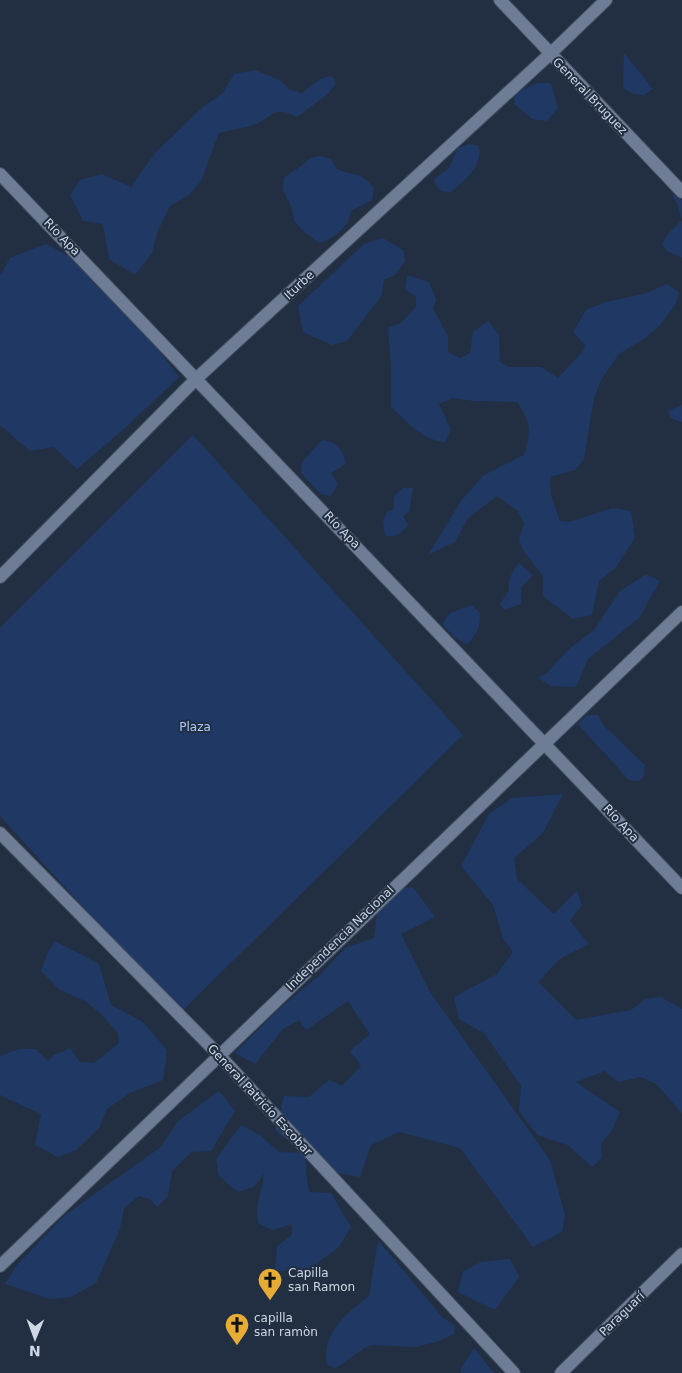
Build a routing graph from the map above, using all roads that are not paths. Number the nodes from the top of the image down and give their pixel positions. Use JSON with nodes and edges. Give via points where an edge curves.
{"nodes":[{"id":1,"x":500,"y":0,"type":"edge"},
{"id":2,"x":606,"y":0,"type":"edge"},
{"id":3,"x":550,"y":54,"type":"junction"},
{"id":4,"x":0,"y":174,"type":"edge"},
{"id":5,"x":682,"y":192,"type":"edge"},
{"id":6,"x":198,"y":378,"type":"junction"},
{"id":7,"x":0,"y":577,"type":"edge"},
{"id":8,"x":682,"y":612,"type":"edge"},
{"id":9,"x":544,"y":742,"type":"junction"},
{"id":10,"x":0,"y":833,"type":"edge"},
{"id":11,"x":682,"y":888,"type":"edge"},
{"id":12,"x":219,"y":1054,"type":"junction"},
{"id":13,"x":682,"y":1254,"type":"edge"},
{"id":14,"x":0,"y":1266,"type":"edge"},
{"id":15,"x":514,"y":1373,"type":"edge"},
{"id":16,"x":561,"y":1373,"type":"edge"}],
"edges":[{"from":1,"to":3,"type":"street","name":"General Bruguez"},
{"from":2,"to":3,"type":"street","name":"Iturbe"},
{"from":3,"to":5,"type":"street","name":"General Bruguez"},
{"from":3,"to":6,"type":"street","name":"Iturbe"},
{"from":4,"to":6,"type":"street","name":"Río Apa"},
{"from":6,"to":7,"type":"street","name":"Iturbe"},
{"from":6,"to":9,"type":"street","name":"Río Apa"},
{"from":8,"to":9,"type":"street","name":"Independencia Nacional"},
{"from":9,"to":11,"type":"street","name":"Río Apa"},
{"from":9,"to":12,"type":"street","name":"Independencia Nacional"},
{"from":10,"to":12,"type":"street","name":"General Patricio Escobar"},
{"from":12,"to":14,"type":"street","name":"Independencia Nacional"},
{"from":12,"to":15,"type":"street","name":"General Patricio Escobar"},
{"from":13,"to":16,"type":"street","name":"Paraguarí"}]}
